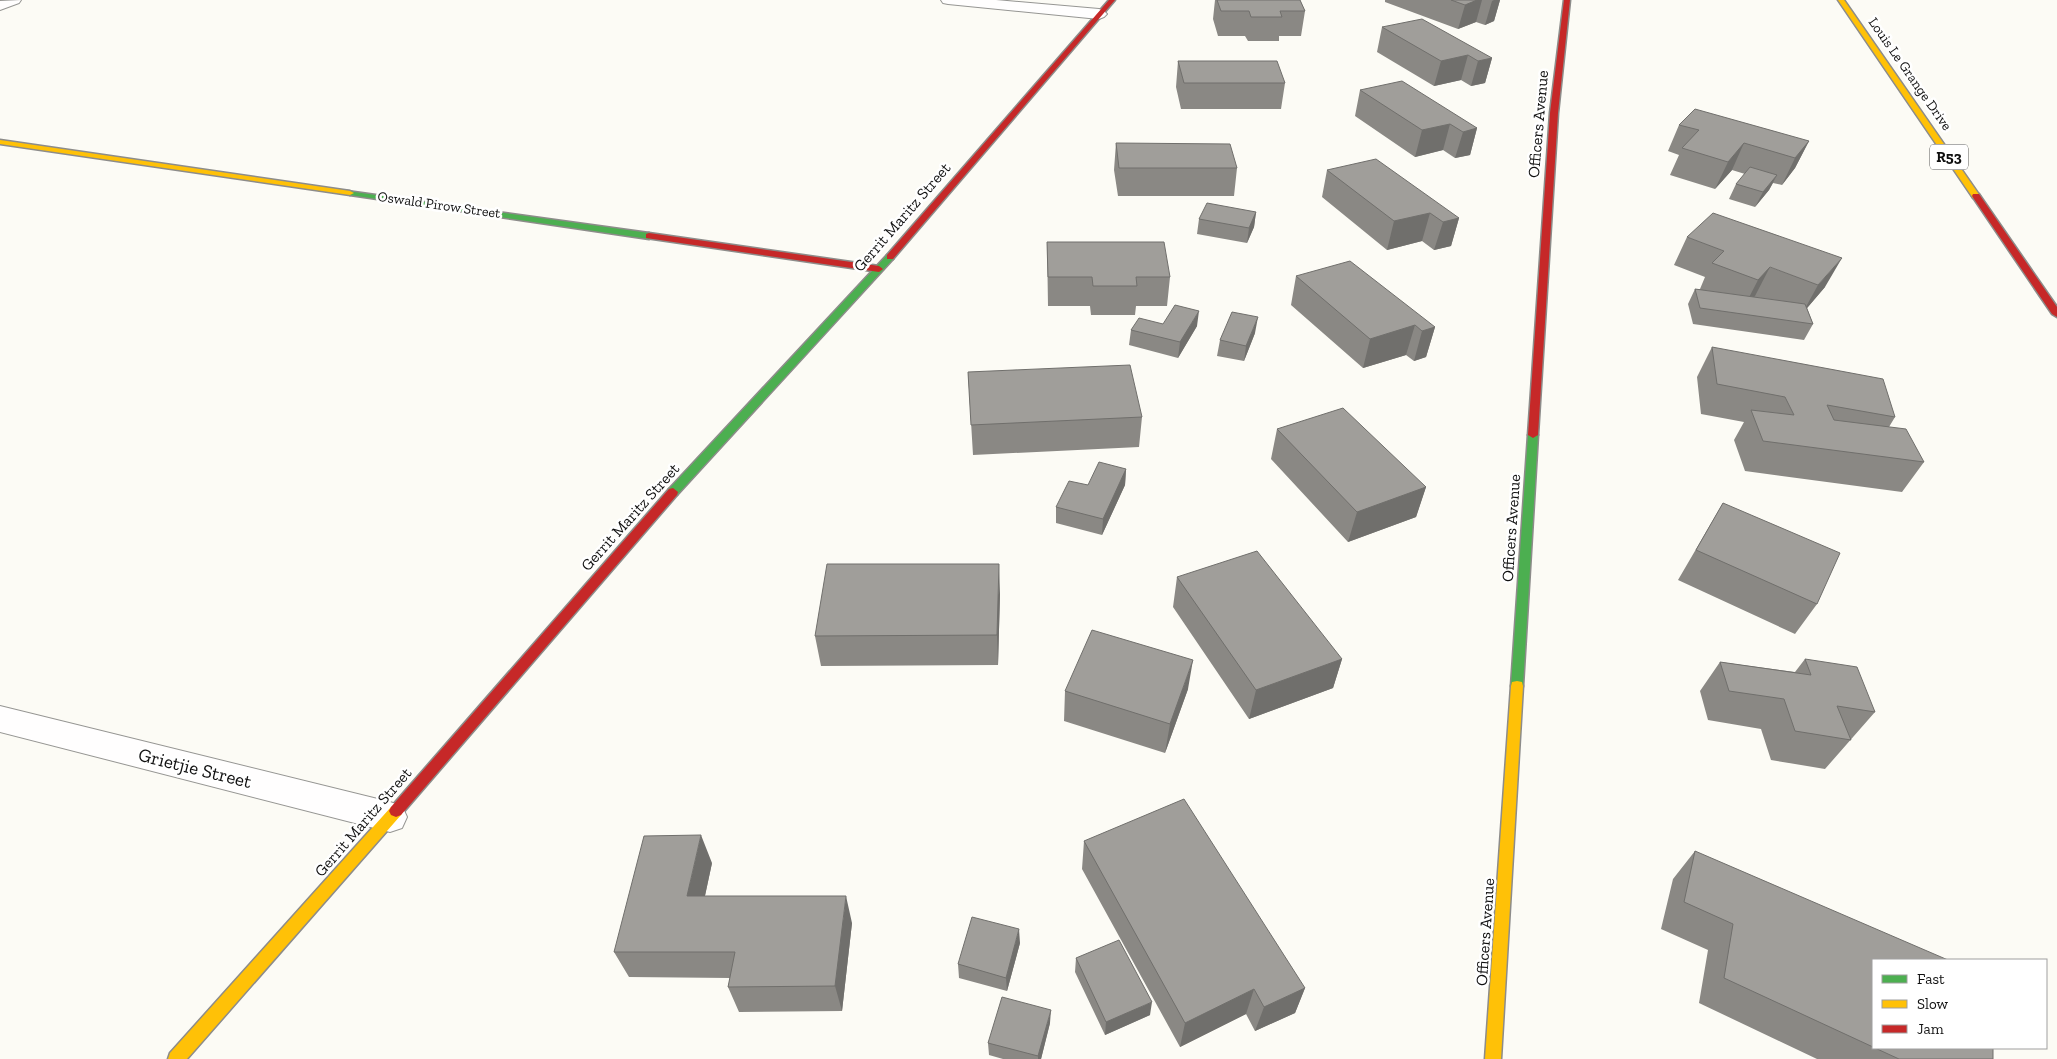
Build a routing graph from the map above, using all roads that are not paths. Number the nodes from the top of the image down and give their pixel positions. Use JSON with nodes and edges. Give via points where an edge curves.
{"nodes":[{"id":1,"x":14,"y":0,"type":"edge"},
{"id":2,"x":948,"y":0,"type":"edge"},
{"id":3,"x":1112,"y":0,"type":"edge"},
{"id":4,"x":1567,"y":0,"type":"edge"},
{"id":5,"x":1841,"y":0,"type":"edge"},
{"id":6,"x":0,"y":6,"type":"edge"},
{"id":7,"x":1099,"y":14,"type":"junction"},
{"id":8,"x":0,"y":142,"type":"edge"},
{"id":9,"x":879,"y":269,"type":"junction"},
{"id":10,"x":2057,"y":314,"type":"edge"},
{"id":11,"x":0,"y":719,"type":"edge"},
{"id":12,"x":390,"y":817,"type":"junction"},
{"id":13,"x":176,"y":1059,"type":"edge"},
{"id":14,"x":1493,"y":1059,"type":"edge"}],
"edges":[{"from":1,"to":6,"type":"street"},
{"from":2,"to":7,"type":"street"},
{"from":3,"to":7,"type":"street","name":"Gerrit Maritz Street"},
{"from":4,"to":14,"type":"street","name":"Officers Avenue","via":[[1554,113]]},
{"from":5,"to":10,"type":"street","name":"Louis Le Grange Drive","number":"R53"},
{"from":7,"to":9,"type":"street","name":"Gerrit Maritz Street"},
{"from":8,"to":9,"type":"street","name":"Oswald Pirow Street"},
{"from":9,"to":12,"type":"street","name":"Gerrit Maritz Street","via":[[642,526]]},
{"from":11,"to":12,"type":"street","name":"Grietjie Street"},
{"from":12,"to":13,"type":"street","name":"Gerrit Maritz Street"}]}
